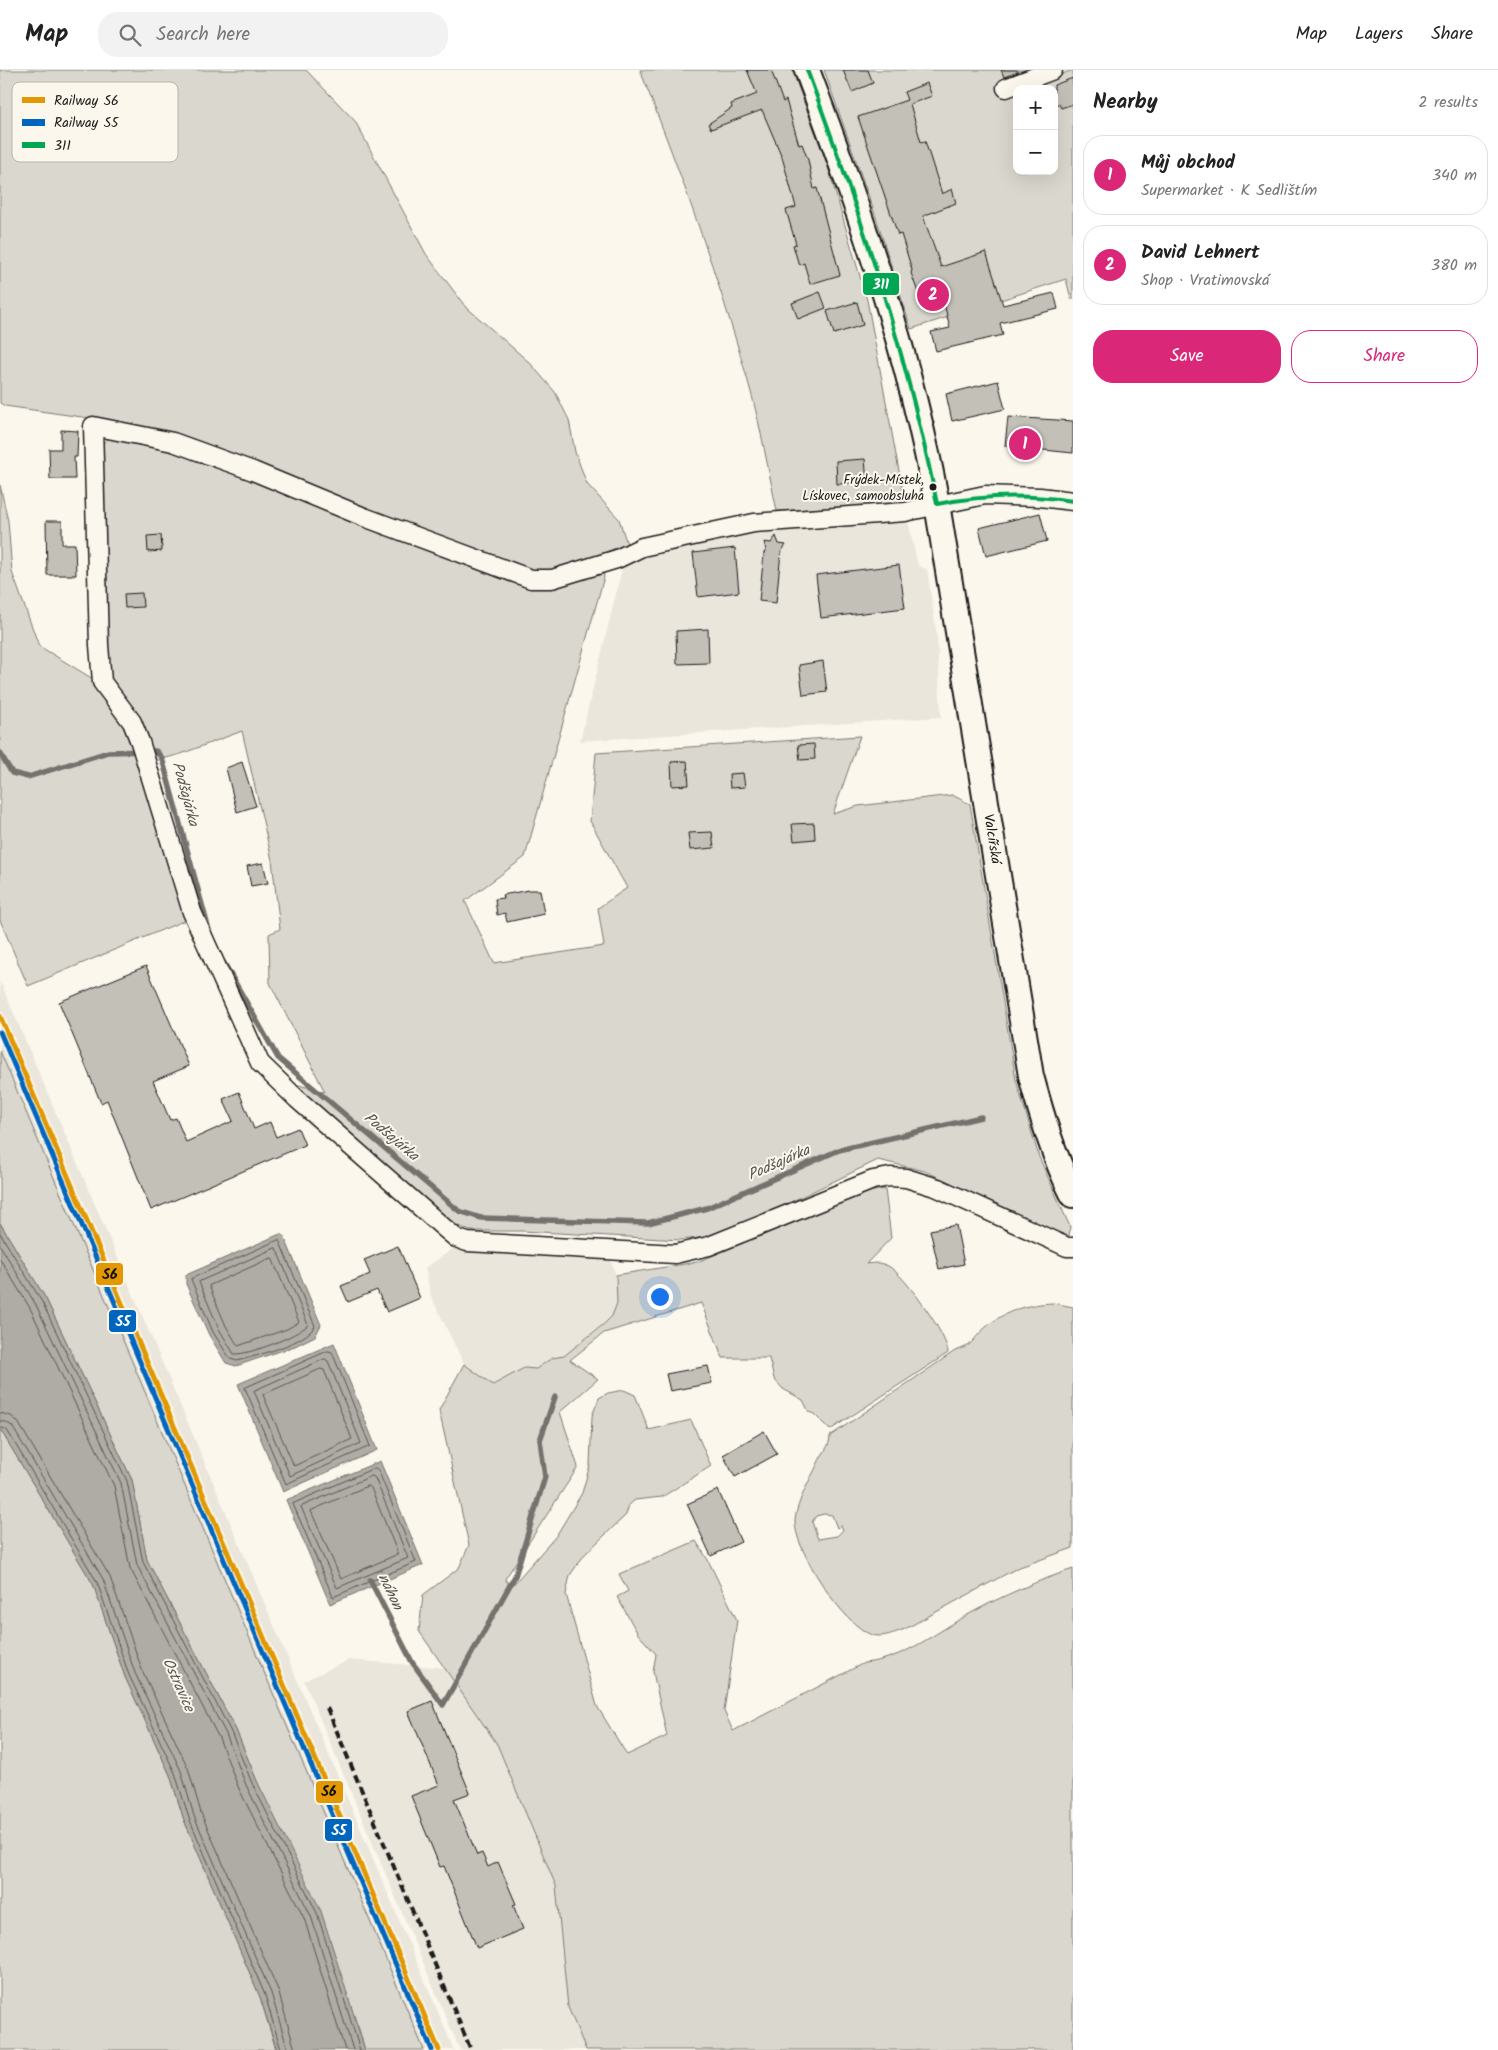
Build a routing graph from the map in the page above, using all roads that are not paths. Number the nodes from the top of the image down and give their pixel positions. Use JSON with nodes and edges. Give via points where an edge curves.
{"nodes":[{"id":1,"x":807,"y":70,"type":"edge"},
{"id":2,"x":1053,"y":70,"type":"edge"},
{"id":3,"x":1006,"y":88,"type":"dead end"},
{"id":4,"x":1073,"y":501,"type":"edge"},
{"id":5,"x":937,"y":504,"type":"junction"},
{"id":6,"x":1073,"y":1195,"type":"edge"},
{"id":7,"x":1073,"y":1247,"type":"edge"}],
"edges":[{"from":1,"to":5,"type":"main road","name":"Valcířská","via":[[883,286],[907,371]]},
{"from":2,"to":3,"type":"street"},
{"from":4,"to":5,"type":"street","via":[[998,494]]},
{"from":5,"to":6,"type":"main road","name":"Valcířská","via":[[1031,1076],[1058,1165]]},
{"from":5,"to":7,"type":"street","via":[[905,512],[754,522],[642,547],[617,559],[552,579],[532,579],[173,442],[93,426],[98,646],[102,682],[132,722],[192,912],[260,1063],[456,1238],[467,1242],[675,1254],[694,1251],[874,1180],[890,1177],[906,1178],[938,1188]]}]}
